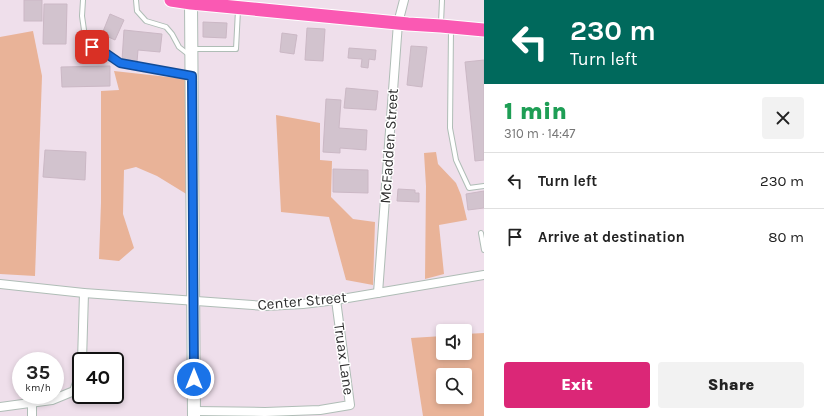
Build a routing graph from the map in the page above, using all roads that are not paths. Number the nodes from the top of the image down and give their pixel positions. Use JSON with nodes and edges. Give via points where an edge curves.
{"nodes":[{"id":1,"x":83,"y":0,"type":"edge"},
{"id":2,"x":136,"y":0,"type":"edge"},
{"id":3,"x":170,"y":0,"type":"edge"},
{"id":4,"x":404,"y":0,"type":"edge"},
{"id":5,"x":442,"y":0,"type":"edge"},
{"id":6,"x":191,"y":3,"type":"junction"},
{"id":7,"x":238,"y":8,"type":"junction"},
{"id":8,"x":398,"y":23,"type":"junction"},
{"id":9,"x":446,"y":26,"type":"junction"},
{"id":10,"x":484,"y":30,"type":"edge"},
{"id":11,"x":191,"y":53,"type":"junction"},
{"id":12,"x":192,"y":76,"type":"junction"},
{"id":13,"x":484,"y":186,"type":"edge"},
{"id":14,"x":481,"y":233,"type":"dead end"},
{"id":15,"x":484,"y":250,"type":"edge"},
{"id":16,"x":484,"y":275,"type":"edge"},
{"id":17,"x":0,"y":284,"type":"edge"},
{"id":18,"x":84,"y":293,"type":"junction"},
{"id":19,"x":378,"y":293,"type":"junction"},
{"id":20,"x":336,"y":300,"type":"junction"},
{"id":21,"x":193,"y":301,"type":"junction"},
{"id":22,"x":82,"y":352,"type":"edge"},
{"id":23,"x":24,"y":404,"type":"edge"},
{"id":24,"x":32,"y":404,"type":"edge"},
{"id":25,"x":0,"y":407,"type":"edge"},
{"id":26,"x":194,"y":413,"type":"edge"},
{"id":27,"x":32,"y":416,"type":"edge"}],
"edges":[{"from":1,"to":12,"type":"lane","via":[[82,16],[86,37],[92,47],[120,63]]},
{"from":2,"to":11,"type":"lane","via":[[137,11],[146,21],[166,27],[179,47]]},
{"from":3,"to":6,"type":"main road"},
{"from":4,"to":8,"type":"street","name":"McFadden Street"},
{"from":5,"to":9,"type":"lane"},
{"from":6,"to":7,"type":"main road"},
{"from":6,"to":11,"type":"street"},
{"from":7,"to":8,"type":"main road"},
{"from":7,"to":11,"type":"lane","via":[[236,49]]},
{"from":8,"to":9,"type":"main road"},
{"from":8,"to":19,"type":"street","name":"McFadden Street"},
{"from":9,"to":10,"type":"main road"},
{"from":9,"to":13,"type":"lane","via":[[450,128],[456,160],[469,188]]},
{"from":11,"to":12,"type":"street"},
{"from":12,"to":21,"type":"street"},
{"from":14,"to":15,"type":"lane"},
{"from":16,"to":19,"type":"street","name":"Center Street"},
{"from":17,"to":18,"type":"street","name":"Center Street"},
{"from":18,"to":21,"type":"street","name":"Center Street"},
{"from":18,"to":22,"type":"street"},
{"from":19,"to":20,"type":"street","name":"Center Street"},
{"from":20,"to":21,"type":"street","name":"Center Street","via":[[266,306]]},
{"from":20,"to":26,"type":"street","name":"Truax Lane","via":[[350,405],[320,410]]},
{"from":21,"to":26,"type":"street"},
{"from":23,"to":25,"type":"street"},
{"from":24,"to":27,"type":"street"}]}
